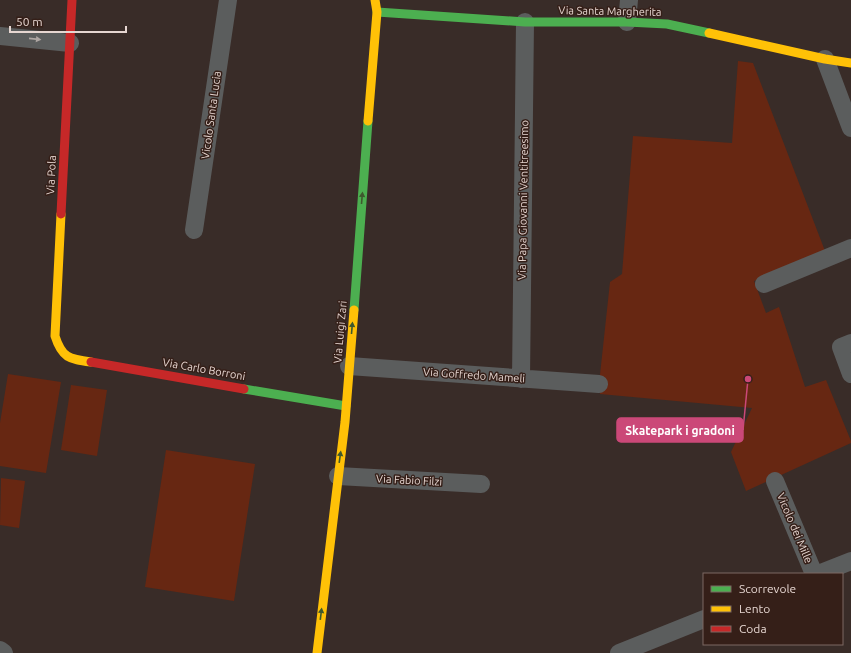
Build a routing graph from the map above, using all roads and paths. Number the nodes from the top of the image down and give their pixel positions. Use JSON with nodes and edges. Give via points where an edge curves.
{"nodes":[{"id":1,"x":72,"y":0,"type":"edge"},
{"id":2,"x":228,"y":0,"type":"edge"},
{"id":3,"x":376,"y":0,"type":"edge"},
{"id":4,"x":629,"y":0,"type":"edge"},
{"id":5,"x":378,"y":12,"type":"junction"},
{"id":6,"x":525,"y":22,"type":"junction"},
{"id":7,"x":627,"y":22,"type":"junction"},
{"id":8,"x":0,"y":36,"type":"edge"},
{"id":9,"x":70,"y":43,"type":"junction"},
{"id":10,"x":825,"y":59,"type":"junction"},
{"id":11,"x":851,"y":63,"type":"edge"},
{"id":12,"x":851,"y":128,"type":"edge"},
{"id":13,"x":194,"y":230,"type":"dead end"},
{"id":14,"x":851,"y":248,"type":"edge"},
{"id":15,"x":764,"y":284,"type":"dead end"},
{"id":16,"x":851,"y":343,"type":"edge"},
{"id":17,"x":59,"y":350,"type":"joint"},
{"id":18,"x":349,"y":366,"type":"junction"},
{"id":19,"x":851,"y":374,"type":"edge"},
{"id":20,"x":521,"y":379,"type":"junction"},
{"id":21,"x":599,"y":384,"type":"dead end"},
{"id":22,"x":346,"y":406,"type":"junction"},
{"id":23,"x":338,"y":476,"type":"junction"},
{"id":24,"x":775,"y":481,"type":"dead end"},
{"id":25,"x":480,"y":484,"type":"dead end"},
{"id":26,"x":851,"y":561,"type":"edge"},
{"id":27,"x":814,"y":573,"type":"edge"},
{"id":28,"x":821,"y":573,"type":"edge"},
{"id":29,"x":703,"y":619,"type":"edge"},
{"id":30,"x":0,"y":650,"type":"edge"},
{"id":31,"x":4,"y":653,"type":"edge"},
{"id":32,"x":317,"y":653,"type":"edge"},
{"id":33,"x":619,"y":653,"type":"edge"}],
"edges":[{"from":1,"to":9,"type":"street","name":"Via Pola"},
{"from":2,"to":13,"type":"street","name":"Vicolo Santa Lucia"},
{"from":3,"to":5,"type":"street"},
{"from":4,"to":7,"type":"street"},
{"from":5,"to":6,"type":"street","name":"Via Santa Margherita"},
{"from":18,"to":5,"type":"street","name":"Via Luigi Zari","one_way":true},
{"from":6,"to":7,"type":"street","name":"Via Santa Margherita"},
{"from":6,"to":20,"type":"street","name":"Via Papa Giovanni Ventitreesimo"},
{"from":7,"to":10,"type":"street","name":"Via Santa Margherita","via":[[667,24]]},
{"from":8,"to":9,"type":"street","one_way":true},
{"from":9,"to":17,"type":"street","name":"Via Pola","via":[[55,336]]},
{"from":10,"to":11,"type":"street","name":"Via Santa Margherita"},
{"from":10,"to":12,"type":"street"},
{"from":14,"to":15,"type":"street"},
{"from":16,"to":19,"type":"street","via":[[841,347]]},
{"from":17,"to":22,"type":"street","name":"Via Carlo Borroni","via":[[67,357],[82,361]]},
{"from":18,"to":20,"type":"street","name":"Via Goffredo Mameli"},
{"from":18,"to":22,"type":"street","name":"Via Luigi Zari"},
{"from":20,"to":21,"type":"street","name":"Via Goffredo Mameli"},
{"from":23,"to":22,"type":"street","name":"Via Luigi Zari","one_way":true},
{"from":23,"to":25,"type":"street","name":"Via Fabio Filzi"},
{"from":32,"to":23,"type":"street","name":"Via Luigi Zari","one_way":true},
{"from":24,"to":27,"type":"street","name":"Vicolo dei Mille"},
{"from":26,"to":28,"type":"street"},
{"from":29,"to":33,"type":"street"},
{"from":30,"to":31,"type":"street"}]}
